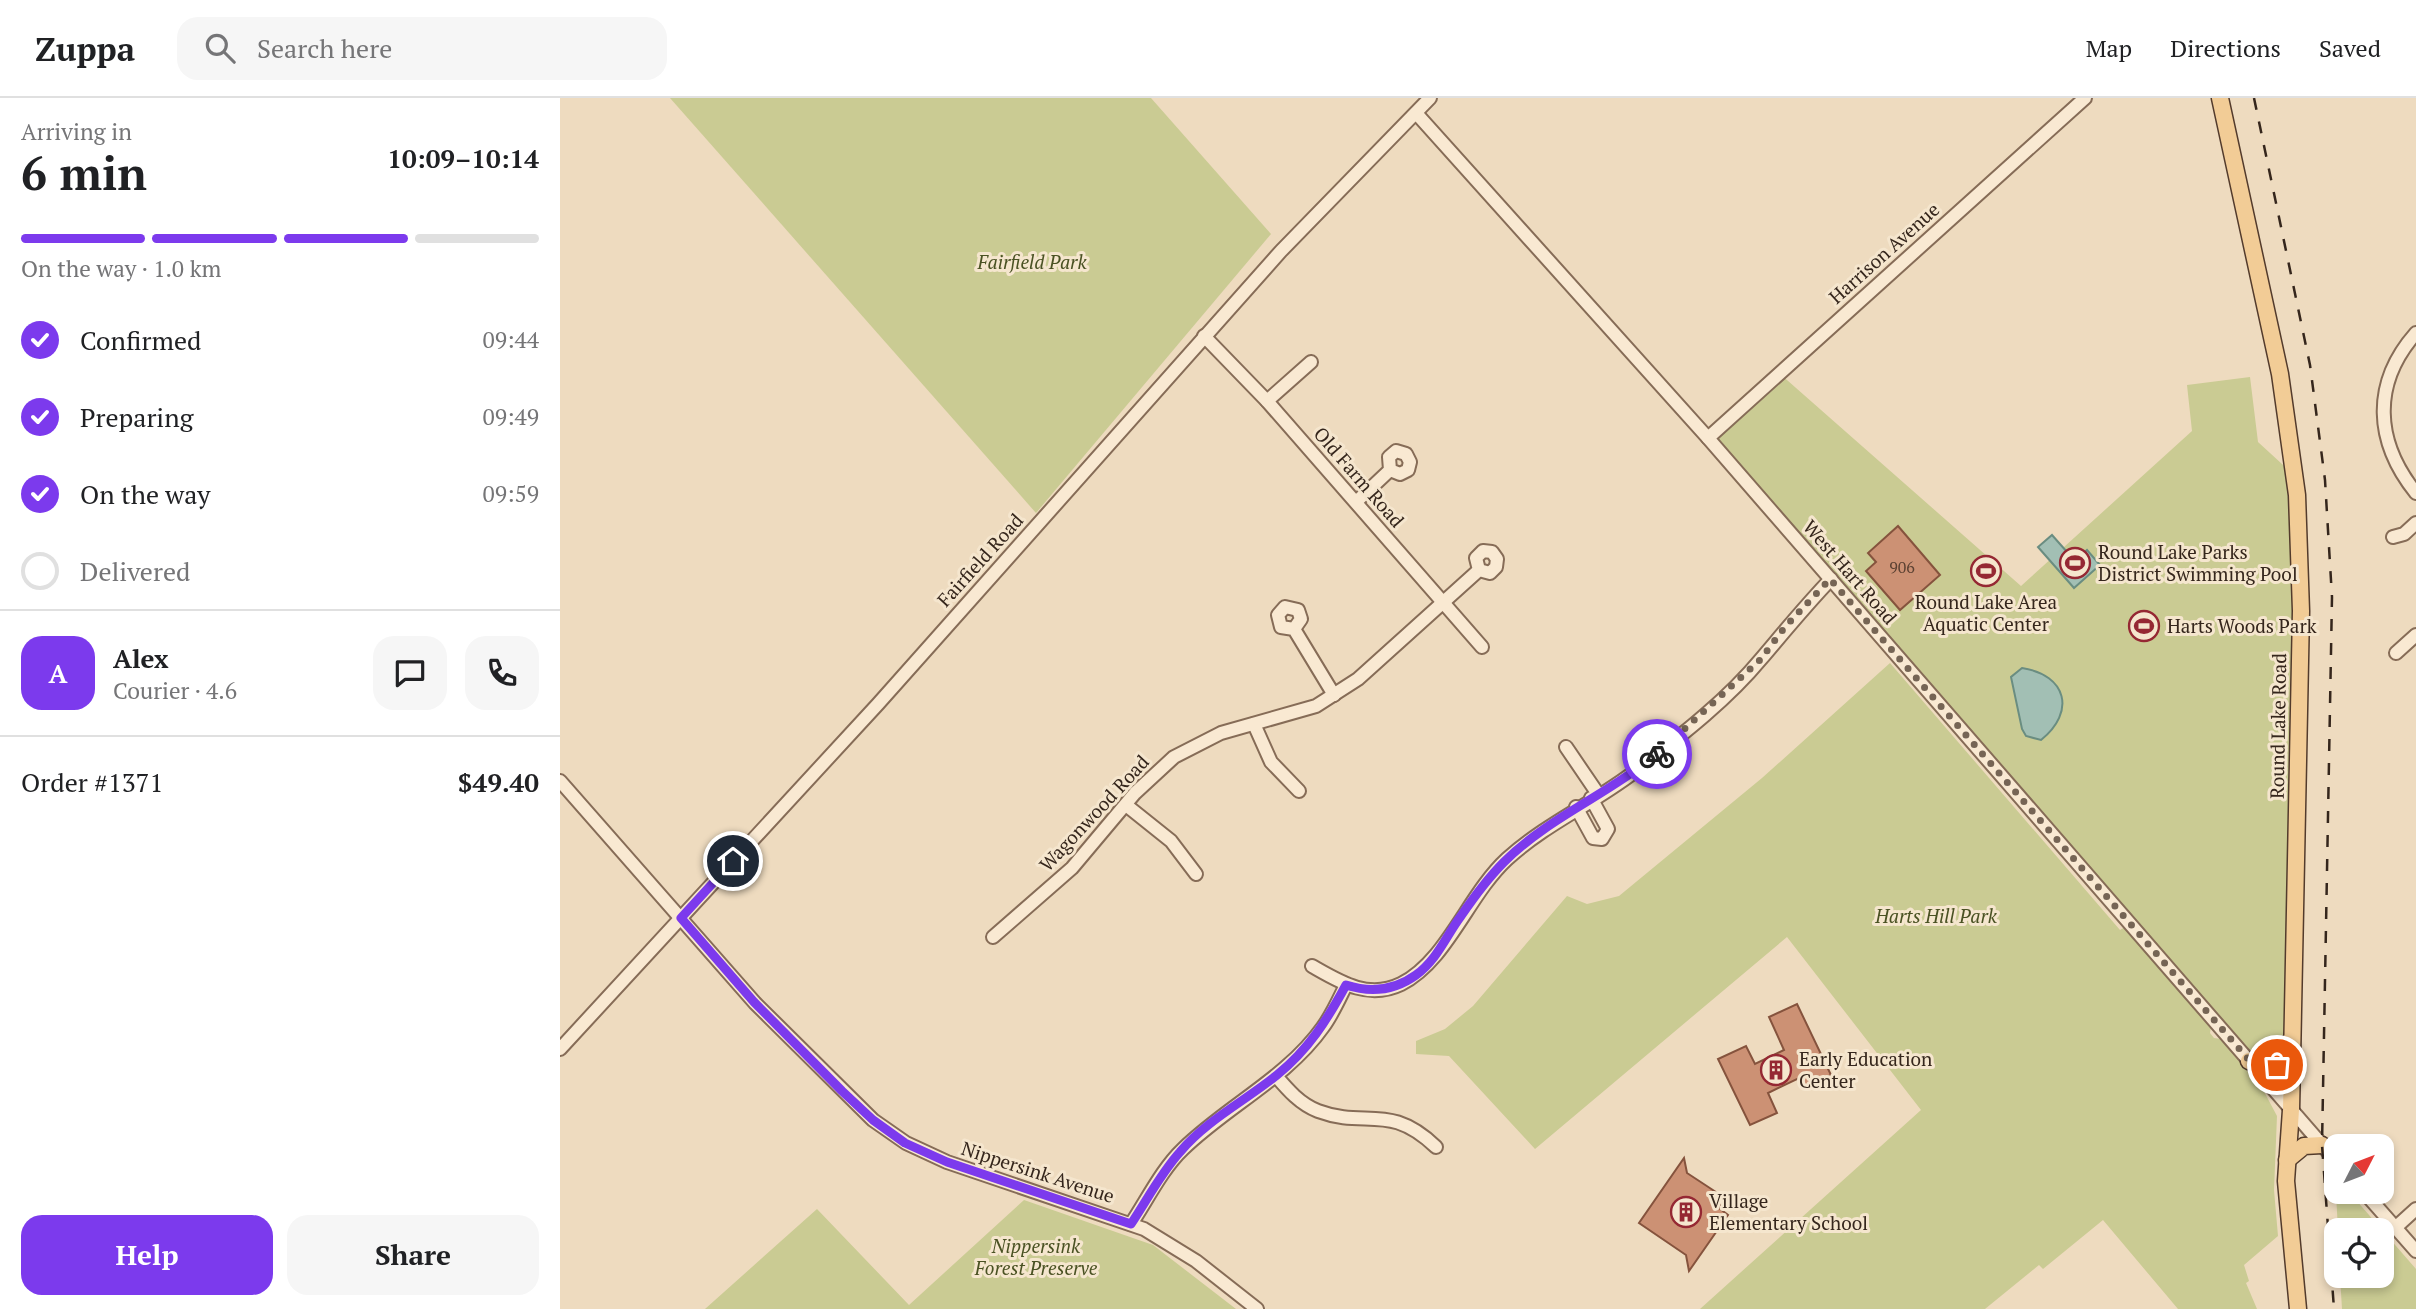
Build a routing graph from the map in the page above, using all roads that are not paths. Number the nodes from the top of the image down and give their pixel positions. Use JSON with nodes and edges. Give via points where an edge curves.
{"nodes":[{"id":1,"x":1430,"y":98,"type":"edge"},
{"id":2,"x":2085,"y":98,"type":"edge"},
{"id":3,"x":2220,"y":98,"type":"edge"},
{"id":4,"x":1416,"y":113,"type":"junction"},
{"id":5,"x":2416,"y":333,"type":"edge"},
{"id":6,"x":1204,"y":336,"type":"junction"},
{"id":7,"x":1311,"y":362,"type":"dead end"},
{"id":8,"x":1267,"y":401,"type":"junction"},
{"id":9,"x":1708,"y":438,"type":"junction"},
{"id":10,"x":1390,"y":470,"type":"dead end"},
{"id":11,"x":2416,"y":493,"type":"edge"},
{"id":12,"x":1356,"y":502,"type":"junction"},
{"id":13,"x":2416,"y":523,"type":"edge"},
{"id":14,"x":2393,"y":537,"type":"dead end"},
{"id":15,"x":1479,"y":570,"type":"dead end"},
{"id":16,"x":1830,"y":579,"type":"junction"},
{"id":17,"x":1444,"y":603,"type":"junction"},
{"id":18,"x":1294,"y":629,"type":"dead end"},
{"id":19,"x":2416,"y":635,"type":"edge"},
{"id":20,"x":1482,"y":647,"type":"dead end"},
{"id":21,"x":2396,"y":653,"type":"dead end"},
{"id":22,"x":1334,"y":695,"type":"junction"},
{"id":23,"x":1254,"y":724,"type":"junction"},
{"id":24,"x":1566,"y":747,"type":"dead end"},
{"id":25,"x":560,"y":781,"type":"edge"},
{"id":26,"x":1299,"y":791,"type":"dead end"},
{"id":27,"x":1595,"y":796,"type":"junction"},
{"id":28,"x":1126,"y":805,"type":"junction"},
{"id":29,"x":1576,"y":807,"type":"junction"},
{"id":30,"x":1196,"y":874,"type":"dead end"},
{"id":31,"x":681,"y":918,"type":"junction"},
{"id":32,"x":993,"y":937,"type":"dead end"},
{"id":33,"x":1312,"y":966,"type":"dead end"},
{"id":34,"x":1346,"y":985,"type":"junction"},
{"id":35,"x":2292,"y":1035,"type":"junction"},
{"id":36,"x":560,"y":1049,"type":"edge"},
{"id":37,"x":2249,"y":1060,"type":"junction"},
{"id":38,"x":1276,"y":1076,"type":"junction"},
{"id":39,"x":2291,"y":1110,"type":"junction"},
{"id":40,"x":2322,"y":1145,"type":"junction"},
{"id":41,"x":1436,"y":1147,"type":"dead end"},
{"id":42,"x":2324,"y":1147,"type":"edge"},
{"id":43,"x":2287,"y":1160,"type":"junction"},
{"id":44,"x":2374,"y":1204,"type":"edge"},
{"id":45,"x":2416,"y":1209,"type":"edge"},
{"id":46,"x":1131,"y":1224,"type":"junction"},
{"id":47,"x":2395,"y":1228,"type":"junction"},
{"id":48,"x":2416,"y":1251,"type":"edge"},
{"id":49,"x":1258,"y":1309,"type":"edge"},
{"id":50,"x":2298,"y":1309,"type":"edge"}],
"edges":[{"from":1,"to":4,"type":"street","name":"Fairfield Road"},
{"from":2,"to":9,"type":"street","name":"Harrison Avenue"},
{"from":3,"to":35,"type":"main road","name":"Round Lake Road","via":[[2280,374],[2297,495],[2301,611]]},
{"from":4,"to":6,"type":"street","name":"Fairfield Road"},
{"from":4,"to":9,"type":"street","name":"West Hart Road"},
{"from":5,"to":11,"type":"street","via":[[2399,354],[2383,410],[2390,454]]},
{"from":6,"to":8,"type":"street","name":"Old Farm Road"},
{"from":6,"to":31,"type":"street","name":"Fairfield Road"},
{"from":7,"to":8,"type":"street"},
{"from":8,"to":12,"type":"street","name":"Old Farm Road"},
{"from":9,"to":16,"type":"street","name":"West Hart Road"},
{"from":10,"to":12,"type":"street"},
{"from":12,"to":17,"type":"street","name":"Old Farm Road"},
{"from":13,"to":14,"type":"street"},
{"from":15,"to":17,"type":"street","name":"Wagonwood Road"},
{"from":16,"to":27,"type":"street","via":[[1723,696],[1639,768]]},
{"from":16,"to":37,"type":"street","name":"West Hart Road"},
{"from":17,"to":20,"type":"street","name":"Old Farm Road"},
{"from":17,"to":22,"type":"street","name":"Wagonwood Road"},
{"from":18,"to":22,"type":"street"},
{"from":19,"to":21,"type":"street"},
{"from":22,"to":23,"type":"street","name":"Wagonwood Road","via":[[1316,706]]},
{"from":23,"to":26,"type":"street","via":[[1271,762]]},
{"from":23,"to":28,"type":"street","name":"Wagonwood Road","via":[[1186,749],[1154,773]]},
{"from":24,"to":27,"type":"street"},
{"from":25,"to":31,"type":"street","name":"Nippersink Avenue"},
{"from":27,"to":29,"type":"street"},
{"from":27,"to":29,"type":"street","via":[[1608,828],[1602,839],[1593,838]]},
{"from":28,"to":30,"type":"street","via":[[1171,841]]},
{"from":28,"to":32,"type":"street","name":"Wagonwood Road","via":[[1072,868]]},
{"from":29,"to":34,"type":"street","via":[[1504,862],[1460,916],[1434,959],[1416,975],[1378,990]]},
{"from":31,"to":36,"type":"street","name":"Fairfield Road"},
{"from":31,"to":46,"type":"street","name":"Nippersink Avenue","via":[[754,1002],[873,1120],[905,1143],[947,1162]]},
{"from":33,"to":34,"type":"street"},
{"from":34,"to":38,"type":"street","via":[[1324,1026]]},
{"from":35,"to":37,"type":"main road","via":[[2277,1065],[2266,1068]]},
{"from":35,"to":39,"type":"main road","name":"Round Lake Road"},
{"from":37,"to":39,"type":"street","name":"West Hart Road"},
{"from":38,"to":41,"type":"street","via":[[1299,1100],[1318,1111],[1391,1119],[1421,1133]]},
{"from":38,"to":46,"type":"street","via":[[1213,1121],[1180,1152]]},
{"from":39,"to":40,"type":"street","name":"West Hart Road"},
{"from":39,"to":43,"type":"main road","name":"Round Lake Road"},
{"from":40,"to":42,"type":"street","name":"West Hart Road"},
{"from":40,"to":43,"type":"main road","via":[[2304,1146]]},
{"from":43,"to":50,"type":"main road","name":"Round Lake Road"},
{"from":44,"to":47,"type":"street"},
{"from":45,"to":47,"type":"street"},
{"from":46,"to":49,"type":"street","name":"Nippersink Avenue","via":[[1196,1261]]},
{"from":47,"to":48,"type":"street"}]}
